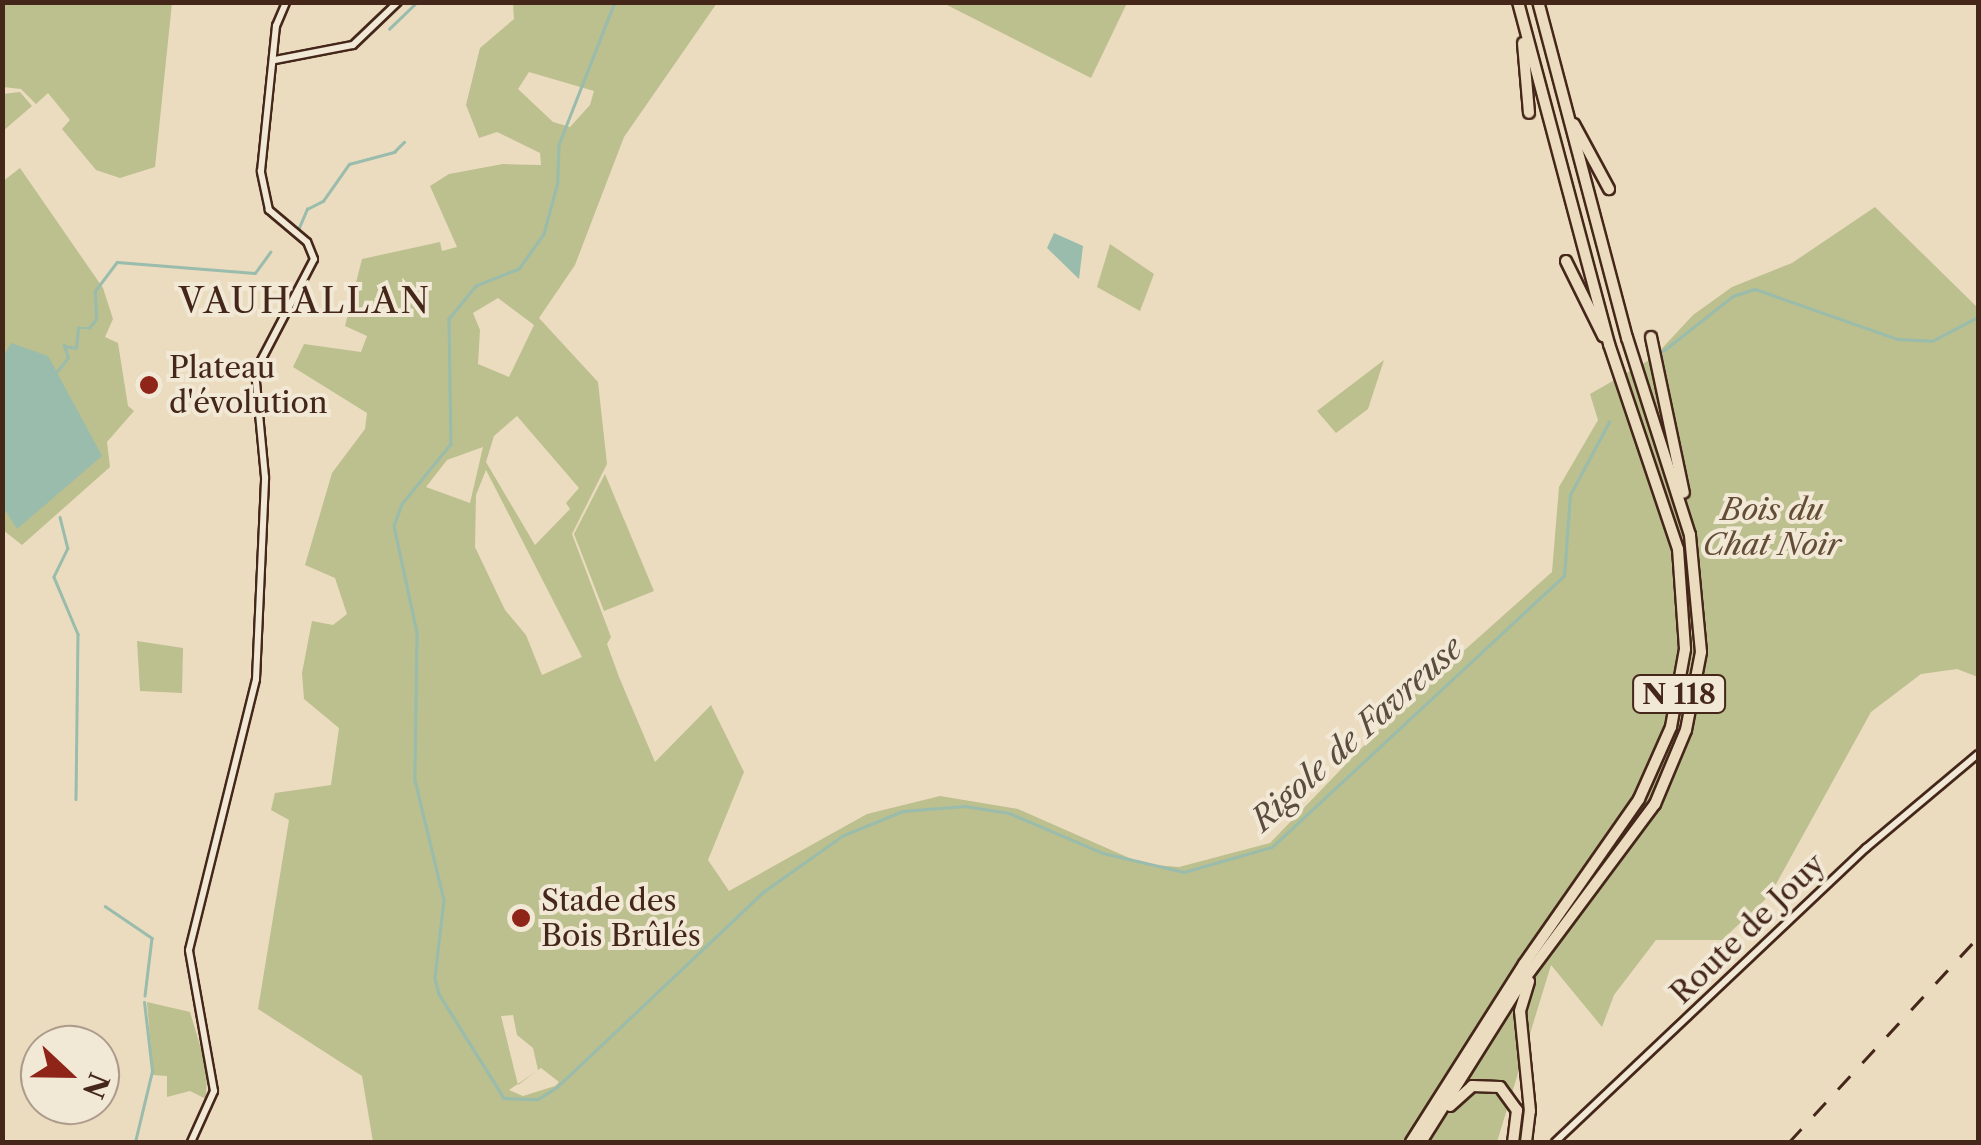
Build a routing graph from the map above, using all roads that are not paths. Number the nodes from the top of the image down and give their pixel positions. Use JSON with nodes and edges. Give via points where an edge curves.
{"nodes":[{"id":1,"x":286,"y":2,"type":"edge"},
{"id":2,"x":398,"y":2,"type":"edge"},
{"id":3,"x":1518,"y":2,"type":"edge"},
{"id":4,"x":1538,"y":2,"type":"edge"},
{"id":5,"x":1524,"y":27,"type":"junction"},
{"id":6,"x":275,"y":60,"type":"junction"},
{"id":7,"x":1529,"y":113,"type":"dead end"},
{"id":8,"x":1568,"y":118,"type":"junction"},
{"id":9,"x":1609,"y":189,"type":"dead end"},
{"id":10,"x":1566,"y":260,"type":"dead end"},
{"id":11,"x":1651,"y":337,"type":"dead end"},
{"id":12,"x":1610,"y":344,"type":"junction"},
{"id":13,"x":1686,"y":518,"type":"junction"},
{"id":14,"x":1978,"y":754,"type":"edge"},
{"id":15,"x":1535,"y":964,"type":"junction"},
{"id":16,"x":1440,"y":1111,"type":"junction"},
{"id":17,"x":190,"y":1142,"type":"edge"},
{"id":18,"x":1411,"y":1142,"type":"edge"},
{"id":19,"x":1421,"y":1142,"type":"edge"},
{"id":20,"x":1513,"y":1142,"type":"edge"},
{"id":21,"x":1526,"y":1142,"type":"edge"},
{"id":22,"x":1555,"y":1142,"type":"edge"}],
"edges":[{"from":1,"to":6,"type":"main road","via":[[276,26]]},
{"from":2,"to":6,"type":"main road","via":[[362,40],[328,54]]},
{"from":3,"to":5,"type":"highway","number":"N 118"},
{"from":4,"to":8,"type":"highway","number":"N 118"},
{"from":5,"to":7,"type":"highway"},
{"from":5,"to":12,"type":"highway","number":"N 118"},
{"from":6,"to":17,"type":"main road","via":[[261,138],[264,186],[269,210],[314,254],[302,291],[255,372],[265,478],[256,679],[189,950],[214,1094]]},
{"from":8,"to":9,"type":"highway"},
{"from":8,"to":13,"type":"highway","number":"N 118","via":[[1627,338]]},
{"from":10,"to":12,"type":"highway"},
{"from":11,"to":13,"type":"highway"},
{"from":12,"to":18,"type":"highway","number":"N 118","via":[[1678,549],[1686,628],[1677,705],[1640,799]]},
{"from":13,"to":15,"type":"highway","number":"N 118","via":[[1698,572],[1701,652],[1683,741],[1639,830]]},
{"from":14,"to":22,"type":"main road","name":"Route de Jouy","via":[[1866,848]]},
{"from":15,"to":16,"type":"highway","number":"N 118"},
{"from":15,"to":21,"type":"highway","via":[[1520,1012],[1530,1111]]},
{"from":16,"to":19,"type":"highway","number":"N 118"},
{"from":16,"to":20,"type":"highway","via":[[1472,1086],[1500,1088],[1517,1110]]}]}
